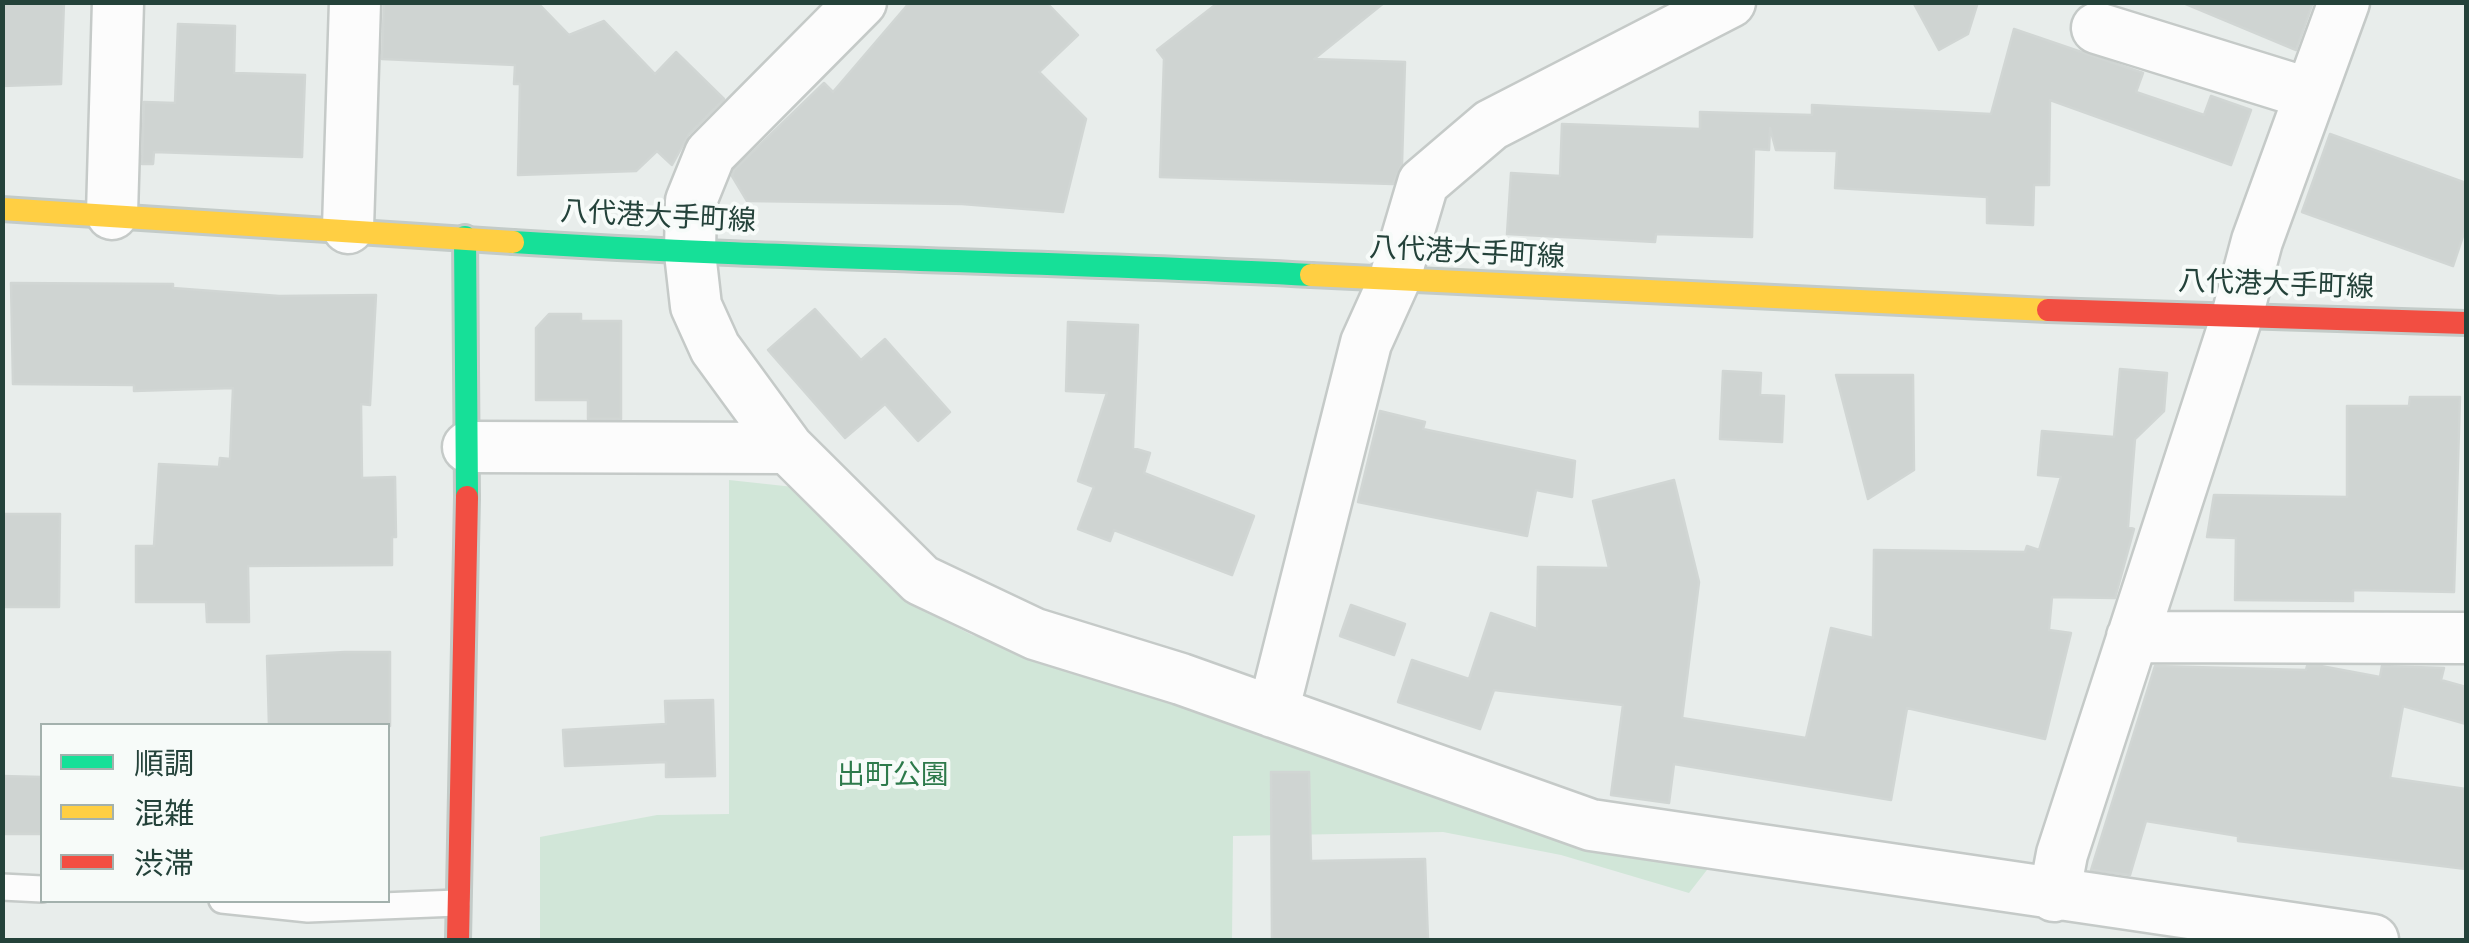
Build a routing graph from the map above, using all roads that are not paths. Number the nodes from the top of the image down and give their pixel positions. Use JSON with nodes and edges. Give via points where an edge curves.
{"nodes":[{"id":1,"x":118,"y":2,"type":"edge"},
{"id":2,"x":355,"y":2,"type":"edge"},
{"id":3,"x":862,"y":2,"type":"edge"},
{"id":4,"x":1730,"y":2,"type":"edge"},
{"id":5,"x":2344,"y":2,"type":"edge"},
{"id":6,"x":2097,"y":28,"type":"dead end"},
{"id":7,"x":2310,"y":94,"type":"junction"},
{"id":8,"x":2,"y":209,"type":"edge"},
{"id":9,"x":112,"y":214,"type":"junction"},
{"id":10,"x":348,"y":228,"type":"junction"},
{"id":11,"x":465,"y":237,"type":"junction"},
{"id":12,"x":270,"y":250,"type":"dead end"},
{"id":13,"x":690,"y":253,"type":"junction"},
{"id":14,"x":1394,"y":281,"type":"junction"},
{"id":15,"x":2237,"y":316,"type":"junction"},
{"id":16,"x":2466,"y":323,"type":"edge"},
{"id":17,"x":468,"y":447,"type":"junction"},
{"id":18,"x":788,"y":448,"type":"junction"},
{"id":19,"x":2132,"y":638,"type":"junction"},
{"id":20,"x":2466,"y":638,"type":"edge"},
{"id":21,"x":1273,"y":712,"type":"junction"},
{"id":22,"x":2,"y":887,"type":"edge"},
{"id":23,"x":40,"y":889,"type":"edge"},
{"id":24,"x":2054,"y":896,"type":"junction"},
{"id":25,"x":251,"y":903,"type":"edge"},
{"id":26,"x":457,"y":903,"type":"junction"},
{"id":27,"x":458,"y":940,"type":"edge"},
{"id":28,"x":2373,"y":940,"type":"edge"}],
"edges":[{"from":1,"to":9,"type":"street"},
{"from":2,"to":10,"type":"street"},
{"from":3,"to":13,"type":"street","via":[[710,154],[690,201]]},
{"from":4,"to":14,"type":"street","via":[[1492,125],[1423,183]]},
{"from":5,"to":7,"type":"street"},
{"from":6,"to":7,"type":"street"},
{"from":7,"to":15,"type":"street","via":[[2256,241]]},
{"from":8,"to":9,"type":"main road","name":"八代港大手町線"},
{"from":9,"to":10,"type":"main road","name":"八代港大手町線"},
{"from":10,"to":11,"type":"main road","name":"八代港大手町線"},
{"from":11,"to":12,"type":"main road","name":"八代港大手町線","via":[[349,254]]},
{"from":11,"to":13,"type":"main road","name":"八代港大手町線"},
{"from":11,"to":17,"type":"main road"},
{"from":13,"to":14,"type":"main road","name":"八代港大手町線","via":[[1048,261]]},
{"from":13,"to":18,"type":"street","via":[[696,306],[714,348]]},
{"from":14,"to":15,"type":"main road","name":"八代港大手町線"},
{"from":14,"to":21,"type":"street","via":[[1366,343]]},
{"from":15,"to":16,"type":"main road","name":"八代港大手町線"},
{"from":15,"to":19,"type":"street"},
{"from":17,"to":18,"type":"street"},
{"from":17,"to":26,"type":"main road"},
{"from":18,"to":21,"type":"street","via":[[922,580],[1035,634]]},
{"from":19,"to":20,"type":"street"},
{"from":19,"to":24,"type":"street"},
{"from":21,"to":24,"type":"street","via":[[1591,825]]},
{"from":22,"to":23,"type":"lane"},
{"from":24,"to":28,"type":"street"},
{"from":25,"to":26,"type":"lane","via":[[308,909]]},
{"from":26,"to":27,"type":"main road"}]}
